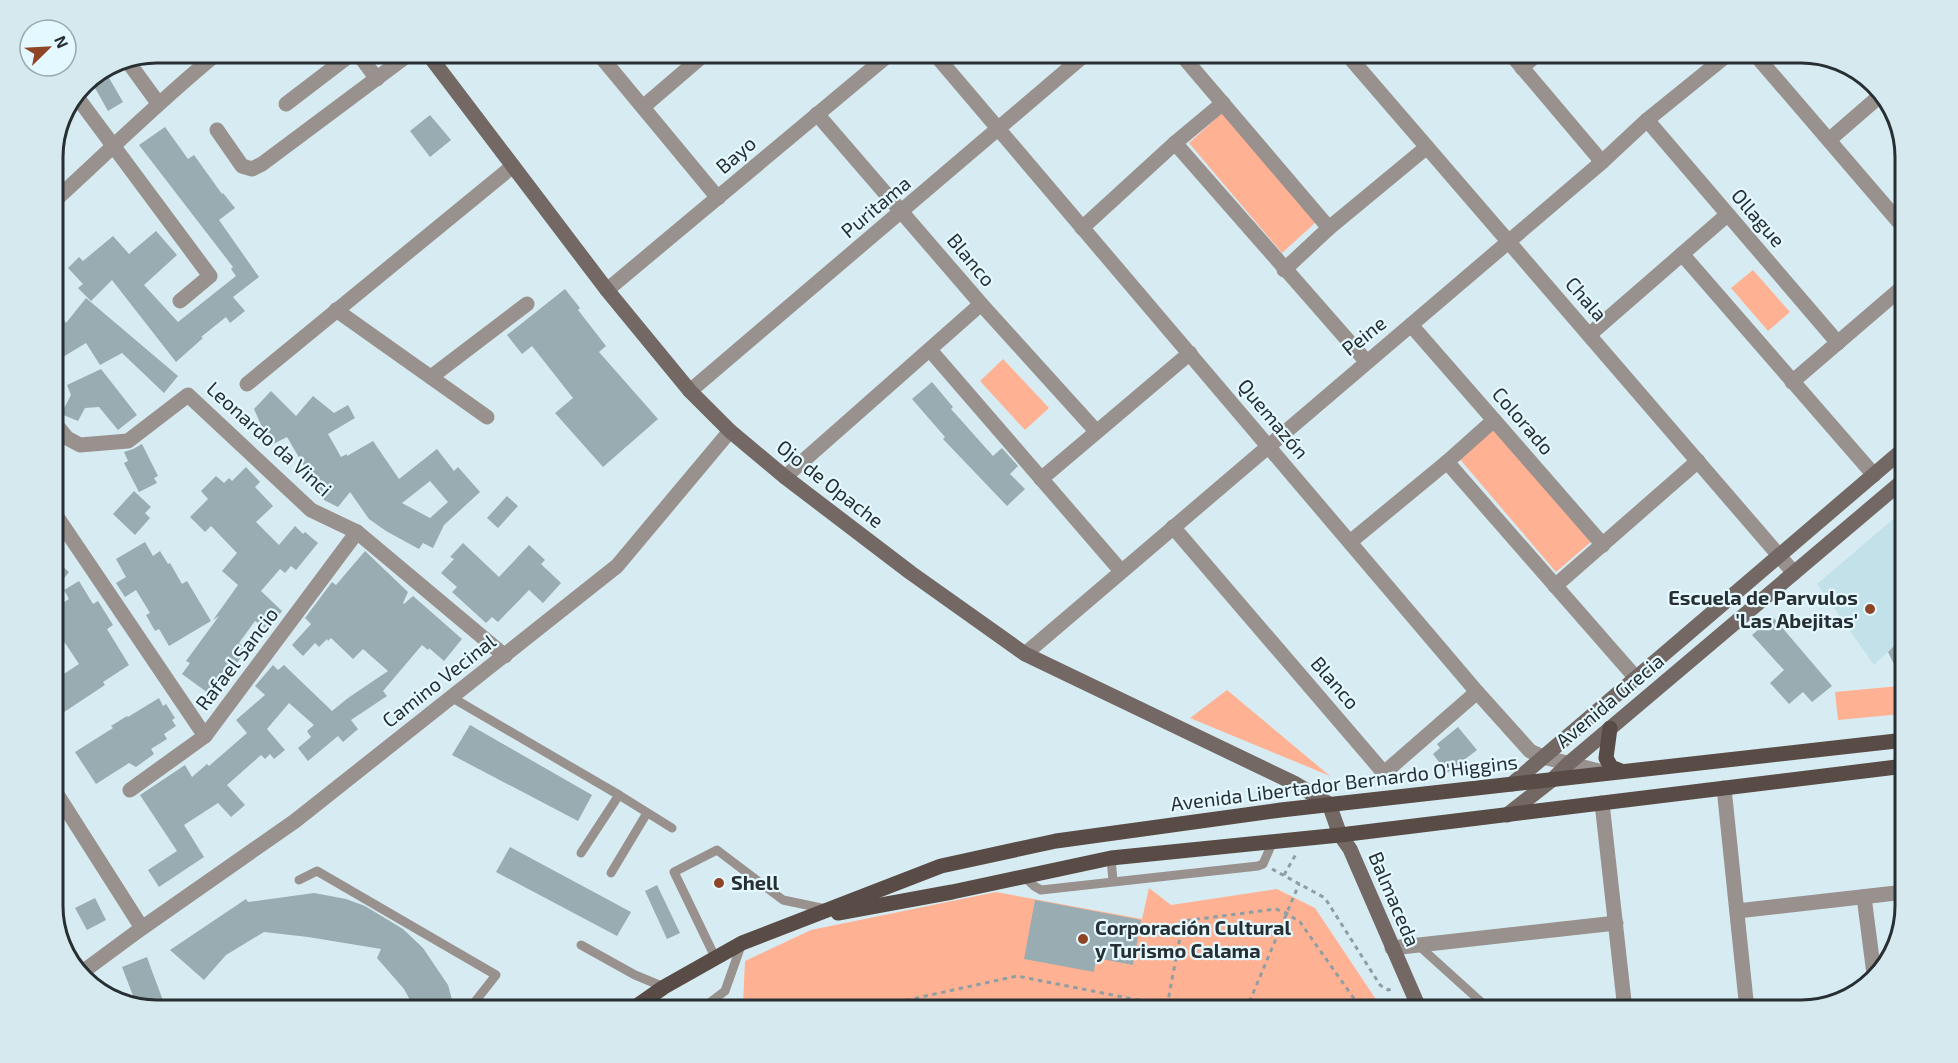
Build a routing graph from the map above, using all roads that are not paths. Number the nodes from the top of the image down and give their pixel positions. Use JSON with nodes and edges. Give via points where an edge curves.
{"nodes":[{"id":1,"x":206,"y":63,"type":"edge"},
{"id":2,"x":340,"y":63,"type":"edge"},
{"id":3,"x":364,"y":63,"type":"edge"},
{"id":4,"x":398,"y":63,"type":"edge"},
{"id":5,"x":439,"y":63,"type":"edge"},
{"id":6,"x":606,"y":63,"type":"edge"},
{"id":7,"x":695,"y":63,"type":"edge"},
{"id":8,"x":879,"y":63,"type":"edge"},
{"id":9,"x":942,"y":63,"type":"edge"},
{"id":10,"x":1075,"y":63,"type":"edge"},
{"id":11,"x":1188,"y":63,"type":"edge"},
{"id":12,"x":1355,"y":63,"type":"edge"},
{"id":13,"x":1518,"y":63,"type":"edge"},
{"id":14,"x":1527,"y":63,"type":"edge"},
{"id":15,"x":1717,"y":63,"type":"edge"},
{"id":16,"x":1762,"y":63,"type":"edge"},
{"id":17,"x":132,"y":67,"type":"edge"},
{"id":18,"x":1522,"y":68,"type":"junction"},
{"id":19,"x":377,"y":79,"type":"junction"},
{"id":20,"x":1875,"y":100,"type":"edge"},
{"id":21,"x":81,"y":102,"type":"edge"},
{"id":22,"x":158,"y":103,"type":"junction"},
{"id":23,"x":1222,"y":103,"type":"junction"},
{"id":24,"x":286,"y":104,"type":"dead end"},
{"id":25,"x":643,"y":107,"type":"junction"},
{"id":26,"x":817,"y":114,"type":"junction"},
{"id":27,"x":1647,"y":120,"type":"junction"},
{"id":28,"x":999,"y":129,"type":"junction"},
{"id":29,"x":217,"y":130,"type":"dead end"},
{"id":30,"x":1829,"y":140,"type":"junction"},
{"id":31,"x":1175,"y":143,"type":"junction"},
{"id":32,"x":114,"y":147,"type":"junction"},
{"id":33,"x":1427,"y":147,"type":"junction"},
{"id":34,"x":1602,"y":162,"type":"junction"},
{"id":35,"x":513,"y":166,"type":"junction"},
{"id":36,"x":63,"y":193,"type":"edge"},
{"id":37,"x":718,"y":198,"type":"junction"},
{"id":38,"x":903,"y":211,"type":"junction"},
{"id":39,"x":1727,"y":215,"type":"junction"},
{"id":40,"x":1895,"y":217,"type":"edge"},
{"id":41,"x":1082,"y":228,"type":"junction"},
{"id":42,"x":1329,"y":228,"type":"junction"},
{"id":43,"x":1508,"y":241,"type":"junction"},
{"id":44,"x":1682,"y":254,"type":"junction"},
{"id":45,"x":1284,"y":270,"type":"junction"},
{"id":46,"x":607,"y":290,"type":"junction"},
{"id":47,"x":1895,"y":294,"type":"edge"},
{"id":48,"x":180,"y":301,"type":"dead end"},
{"id":49,"x":527,"y":304,"type":"dead end"},
{"id":50,"x":981,"y":304,"type":"junction"},
{"id":51,"x":336,"y":310,"type":"junction"},
{"id":52,"x":1411,"y":325,"type":"junction"},
{"id":53,"x":1589,"y":335,"type":"junction"},
{"id":54,"x":1838,"y":343,"type":"junction"},
{"id":55,"x":930,"y":350,"type":"junction"},
{"id":56,"x":1190,"y":353,"type":"junction"},
{"id":57,"x":1366,"y":361,"type":"junction"},
{"id":58,"x":431,"y":377,"type":"junction"},
{"id":59,"x":1792,"y":382,"type":"junction"},
{"id":60,"x":247,"y":384,"type":"dead end"},
{"id":61,"x":690,"y":392,"type":"junction"},
{"id":62,"x":488,"y":417,"type":"dead end"},
{"id":63,"x":1494,"y":420,"type":"junction"},
{"id":64,"x":730,"y":431,"type":"junction"},
{"id":65,"x":1096,"y":432,"type":"junction"},
{"id":66,"x":63,"y":433,"type":"edge"},
{"id":67,"x":1268,"y":446,"type":"junction"},
{"id":68,"x":1895,"y":456,"type":"edge"},
{"id":69,"x":1698,"y":461,"type":"junction"},
{"id":70,"x":1447,"y":462,"type":"junction"},
{"id":71,"x":1874,"y":475,"type":"junction"},
{"id":72,"x":785,"y":477,"type":"junction"},
{"id":73,"x":1041,"y":479,"type":"junction"},
{"id":74,"x":1895,"y":487,"type":"edge"},
{"id":75,"x":1173,"y":527,"type":"junction"},
{"id":76,"x":357,"y":532,"type":"junction"},
{"id":77,"x":63,"y":537,"type":"edge"},
{"id":78,"x":1350,"y":542,"type":"junction"},
{"id":79,"x":1603,"y":545,"type":"junction"},
{"id":80,"x":1779,"y":556,"type":"junction"},
{"id":81,"x":1121,"y":571,"type":"junction"},
{"id":82,"x":1794,"y":573,"type":"junction"},
{"id":83,"x":1555,"y":586,"type":"junction"},
{"id":84,"x":1024,"y":654,"type":"junction"},
{"id":85,"x":505,"y":656,"type":"junction"},
{"id":86,"x":1636,"y":678,"type":"junction"},
{"id":87,"x":1478,"y":692,"type":"junction"},
{"id":88,"x":451,"y":697,"type":"junction"},
{"id":89,"x":1610,"y":728,"type":"junction"},
{"id":90,"x":205,"y":736,"type":"junction"},
{"id":91,"x":1895,"y":741,"type":"edge"},
{"id":92,"x":1543,"y":757,"type":"junction"},
{"id":93,"x":1568,"y":764,"type":"junction"},
{"id":94,"x":1895,"y":767,"type":"edge"},
{"id":95,"x":1614,"y":772,"type":"junction"},
{"id":96,"x":1553,"y":779,"type":"junction"},
{"id":97,"x":1512,"y":784,"type":"junction"},
{"id":98,"x":1724,"y":788,"type":"junction"},
{"id":99,"x":130,"y":790,"type":"dead end"},
{"id":100,"x":619,"y":795,"type":"junction"},
{"id":101,"x":1602,"y":803,"type":"junction"},
{"id":102,"x":63,"y":804,"type":"edge"},
{"id":103,"x":1329,"y":804,"type":"junction"},
{"id":104,"x":647,"y":813,"type":"junction"},
{"id":105,"x":1507,"y":815,"type":"junction"},
{"id":106,"x":672,"y":828,"type":"dead end"},
{"id":107,"x":1340,"y":835,"type":"junction"},
{"id":108,"x":1273,"y":841,"type":"junction"},
{"id":109,"x":581,"y":853,"type":"dead end"},
{"id":110,"x":1111,"y":858,"type":"junction"},
{"id":111,"x":610,"y":873,"type":"dead end"},
{"id":112,"x":1023,"y":876,"type":"junction"},
{"id":113,"x":299,"y":880,"type":"dead end"},
{"id":114,"x":1113,"y":881,"type":"junction"},
{"id":115,"x":1895,"y":893,"type":"edge"},
{"id":116,"x":1864,"y":897,"type":"junction"},
{"id":117,"x":828,"y":909,"type":"junction"},
{"id":118,"x":1737,"y":911,"type":"junction"},
{"id":119,"x":799,"y":921,"type":"junction"},
{"id":120,"x":1616,"y":923,"type":"junction"},
{"id":121,"x":142,"y":928,"type":"junction"},
{"id":122,"x":742,"y":943,"type":"junction"},
{"id":123,"x":581,"y":945,"type":"dead end"},
{"id":124,"x":1418,"y":945,"type":"junction"},
{"id":125,"x":1392,"y":948,"type":"junction"},
{"id":126,"x":715,"y":957,"type":"junction"},
{"id":127,"x":1873,"y":967,"type":"edge"},
{"id":128,"x":87,"y":969,"type":"edge"},
{"id":129,"x":664,"y":987,"type":"junction"},
{"id":130,"x":476,"y":1000,"type":"edge"},
{"id":131,"x":646,"y":1000,"type":"edge"},
{"id":132,"x":714,"y":1000,"type":"edge"},
{"id":133,"x":1415,"y":1000,"type":"edge"},
{"id":134,"x":1478,"y":1000,"type":"edge"},
{"id":135,"x":1624,"y":1000,"type":"edge"},
{"id":136,"x":1746,"y":1000,"type":"edge"}],
"edges":[{"from":1,"to":22,"type":"street"},
{"from":2,"to":24,"type":"street"},
{"from":3,"to":19,"type":"street"},
{"from":4,"to":19,"type":"street"},
{"from":5,"to":35,"type":"main road","name":"Ojo de Opache"},
{"from":6,"to":25,"type":"street"},
{"from":7,"to":25,"type":"street"},
{"from":8,"to":26,"type":"street","name":"Bayo"},
{"from":9,"to":28,"type":"street","name":"Quemazón"},
{"from":10,"to":28,"type":"street","name":"Puritama"},
{"from":11,"to":23,"type":"street"},
{"from":12,"to":33,"type":"street","name":"Chala"},
{"from":13,"to":18,"type":"street"},
{"from":14,"to":18,"type":"street"},
{"from":15,"to":27,"type":"street","name":"Peine"},
{"from":16,"to":30,"type":"street"},
{"from":17,"to":22,"type":"street"},
{"from":18,"to":34,"type":"street"},
{"from":19,"to":29,"type":"street","via":[[252,169],[242,166]]},
{"from":20,"to":30,"type":"street"},
{"from":21,"to":32,"type":"street"},
{"from":22,"to":32,"type":"street"},
{"from":23,"to":31,"type":"street"},
{"from":23,"to":42,"type":"street"},
{"from":25,"to":37,"type":"street"},
{"from":26,"to":37,"type":"street","name":"Bayo"},
{"from":26,"to":38,"type":"street","name":"Blanco"},
{"from":27,"to":34,"type":"street","name":"Peine"},
{"from":27,"to":39,"type":"street","name":"Ollague"},
{"from":28,"to":38,"type":"street","name":"Puritama"},
{"from":28,"to":41,"type":"street","name":"Quemazón"},
{"from":30,"to":40,"type":"street"},
{"from":31,"to":41,"type":"street"},
{"from":31,"to":45,"type":"street"},
{"from":32,"to":36,"type":"street"},
{"from":32,"to":48,"type":"street","via":[[210,276]]},
{"from":33,"to":42,"type":"street"},
{"from":33,"to":43,"type":"street","name":"Chala"},
{"from":34,"to":43,"type":"street","name":"Peine"},
{"from":35,"to":46,"type":"main road","name":"Ojo de Opache"},
{"from":35,"to":51,"type":"street"},
{"from":37,"to":46,"type":"street","name":"Bayo"},
{"from":38,"to":50,"type":"street","name":"Blanco"},
{"from":38,"to":61,"type":"street","name":"Puritama"},
{"from":39,"to":44,"type":"street"},
{"from":39,"to":54,"type":"street","name":"Ollague"},
{"from":41,"to":56,"type":"street","name":"Quemazón"},
{"from":42,"to":45,"type":"street"},
{"from":43,"to":52,"type":"street","name":"Peine"},
{"from":43,"to":53,"type":"street","name":"Chala"},
{"from":44,"to":53,"type":"street"},
{"from":44,"to":59,"type":"street"},
{"from":45,"to":57,"type":"street"},
{"from":46,"to":61,"type":"main road","name":"Ojo de Opache"},
{"from":47,"to":54,"type":"street"},
{"from":49,"to":58,"type":"street"},
{"from":50,"to":55,"type":"street"},
{"from":50,"to":65,"type":"street","name":"Blanco"},
{"from":51,"to":58,"type":"street"},
{"from":51,"to":60,"type":"street"},
{"from":52,"to":57,"type":"street","name":"Peine"},
{"from":52,"to":63,"type":"street","name":"Colorado"},
{"from":53,"to":69,"type":"street","name":"Chala"},
{"from":54,"to":59,"type":"street"},
{"from":55,"to":72,"type":"street"},
{"from":55,"to":73,"type":"street"},
{"from":56,"to":65,"type":"street"},
{"from":56,"to":67,"type":"street","name":"Quemazón"},
{"from":57,"to":67,"type":"street","name":"Peine"},
{"from":58,"to":62,"type":"street"},
{"from":59,"to":71,"type":"street"},
{"from":61,"to":64,"type":"main road","name":"Ojo de Opache"},
{"from":63,"to":70,"type":"street"},
{"from":63,"to":79,"type":"street","name":"Colorado"},
{"from":64,"to":72,"type":"main road","name":"Ojo de Opache"},
{"from":64,"to":85,"type":"street","name":"Camino Vecinal","via":[[617,566]]},
{"from":65,"to":73,"type":"street"},
{"from":66,"to":76,"type":"street","name":"Leonardo da Vinci","via":[[80,445],[128,441],[188,395],[311,510]]},
{"from":67,"to":75,"type":"street","name":"Peine"},
{"from":67,"to":78,"type":"street","name":"Quemazón"},
{"from":68,"to":71,"type":"main road","name":"Avenida Grecia"},
{"from":69,"to":79,"type":"street"},
{"from":69,"to":80,"type":"street","name":"Chala"},
{"from":70,"to":78,"type":"street"},
{"from":70,"to":83,"type":"street"},
{"from":71,"to":80,"type":"main road","name":"Avenida Grecia"},
{"from":72,"to":84,"type":"main road","name":"Ojo de Opache"},
{"from":73,"to":81,"type":"street"},
{"from":74,"to":82,"type":"main road","name":"Avenida Grecia"},
{"from":75,"to":81,"type":"street","name":"Peine"},
{"from":75,"to":87,"type":"street","name":"Blanco","via":[[1384,772]]},
{"from":76,"to":85,"type":"street","name":"Leonardo da Vinci"},
{"from":76,"to":90,"type":"street","name":"Rafael Sancio"},
{"from":77,"to":90,"type":"street"},
{"from":78,"to":87,"type":"street","name":"Quemazón"},
{"from":79,"to":83,"type":"street"},
{"from":80,"to":82,"type":"street","name":"Chala"},
{"from":80,"to":86,"type":"main road","name":"Avenida Grecia"},
{"from":81,"to":84,"type":"street","name":"Peine"},
{"from":82,"to":89,"type":"main road","name":"Avenida Grecia"},
{"from":83,"to":86,"type":"street"},
{"from":84,"to":103,"type":"main road","name":"Ojo de Opache","via":[[1294,783]]},
{"from":85,"to":88,"type":"street","name":"Camino Vecinal"},
{"from":86,"to":92,"type":"main road","name":"Avenida Grecia"},
{"from":87,"to":92,"type":"street","name":"Quemazón","via":[[1530,751]]},
{"from":88,"to":100,"type":"lane"},
{"from":88,"to":121,"type":"street","name":"Camino Vecinal","via":[[295,821]]},
{"from":89,"to":93,"type":"main road","name":"Avenida Grecia"},
{"from":89,"to":95,"type":"main road","via":[[1605,759]]},
{"from":90,"to":99,"type":"street","name":"Rafael Sancio"},
{"from":91,"to":95,"type":"main road","name":"Avenida Libertador Bernardo O'Higgins"},
{"from":92,"to":93,"type":"street","name":"Quemazón"},
{"from":92,"to":97,"type":"main road","name":"Avenida Grecia"},
{"from":93,"to":95,"type":"street","name":"Quemazón"},
{"from":93,"to":96,"type":"main road","name":"Avenida Grecia"},
{"from":94,"to":98,"type":"main road","name":"Avenida Libertador Bernardo O'Higgins"},
{"from":95,"to":96,"type":"main road","name":"Avenida Libertador Bernardo O'Higgins"},
{"from":96,"to":97,"type":"main road","name":"Avenida Libertador Bernardo O'Higgins"},
{"from":96,"to":105,"type":"main road","name":"Avenida Grecia"},
{"from":97,"to":103,"type":"main road","name":"Avenida Libertador Bernardo O'Higgins"},
{"from":98,"to":101,"type":"main road","name":"Avenida Libertador Bernardo O'Higgins"},
{"from":98,"to":118,"type":"street"},
{"from":100,"to":104,"type":"lane"},
{"from":100,"to":109,"type":"lane"},
{"from":101,"to":105,"type":"main road","name":"Avenida Libertador Bernardo O'Higgins"},
{"from":101,"to":120,"type":"street"},
{"from":102,"to":121,"type":"street"},
{"from":103,"to":107,"type":"main road","name":"Balmaceda"},
{"from":103,"to":117,"type":"main road","name":"Avenida Libertador Bernardo O'Higgins","via":[[1056,841],[941,866]]},
{"from":104,"to":106,"type":"lane"},
{"from":104,"to":111,"type":"lane"},
{"from":105,"to":107,"type":"main road","name":"Avenida Libertador Bernardo O'Higgins"},
{"from":107,"to":108,"type":"main road","name":"Avenida Libertador Bernardo O'Higgins"},
{"from":107,"to":125,"type":"main road","name":"Balmaceda","via":[[1350,849]]},
{"from":108,"to":110,"type":"main road","name":"Avenida Libertador Bernardo O'Higgins"},
{"from":108,"to":114,"type":"lane","via":[[1263,864],[1258,866]]},
{"from":110,"to":112,"type":"main road","name":"Avenida Libertador Bernardo O'Higgins"},
{"from":110,"to":114,"type":"lane"},
{"from":112,"to":114,"type":"lane","via":[[1041,890]]},
{"from":112,"to":119,"type":"main road","name":"Avenida Libertador Bernardo O'Higgins"},
{"from":113,"to":130,"type":"lane","via":[[317,871],[496,975]]},
{"from":115,"to":116,"type":"street"},
{"from":116,"to":118,"type":"street"},
{"from":116,"to":127,"type":"street"},
{"from":117,"to":119,"type":"main road","name":"Avenida Libertador Bernardo O'Higgins"},
{"from":117,"to":126,"type":"lane","via":[[783,900],[717,850],[674,872]]},
{"from":118,"to":136,"type":"street"},
{"from":119,"to":122,"type":"main road","name":"Avenida Libertador Bernardo O'Higgins"},
{"from":120,"to":124,"type":"street"},
{"from":120,"to":135,"type":"street"},
{"from":121,"to":128,"type":"street","name":"Camino Vecinal"},
{"from":122,"to":126,"type":"main road","name":"Avenida Libertador Bernardo O'Higgins"},
{"from":122,"to":132,"type":"lane","via":[[725,991]]},
{"from":123,"to":129,"type":"lane"},
{"from":124,"to":125,"type":"street"},
{"from":124,"to":134,"type":"lane"},
{"from":125,"to":133,"type":"main road","name":"Balmaceda"},
{"from":126,"to":129,"type":"main road","name":"Avenida Libertador Bernardo O'Higgins"},
{"from":129,"to":131,"type":"main road","name":"Avenida Libertador Bernardo O'Higgins"}]}
